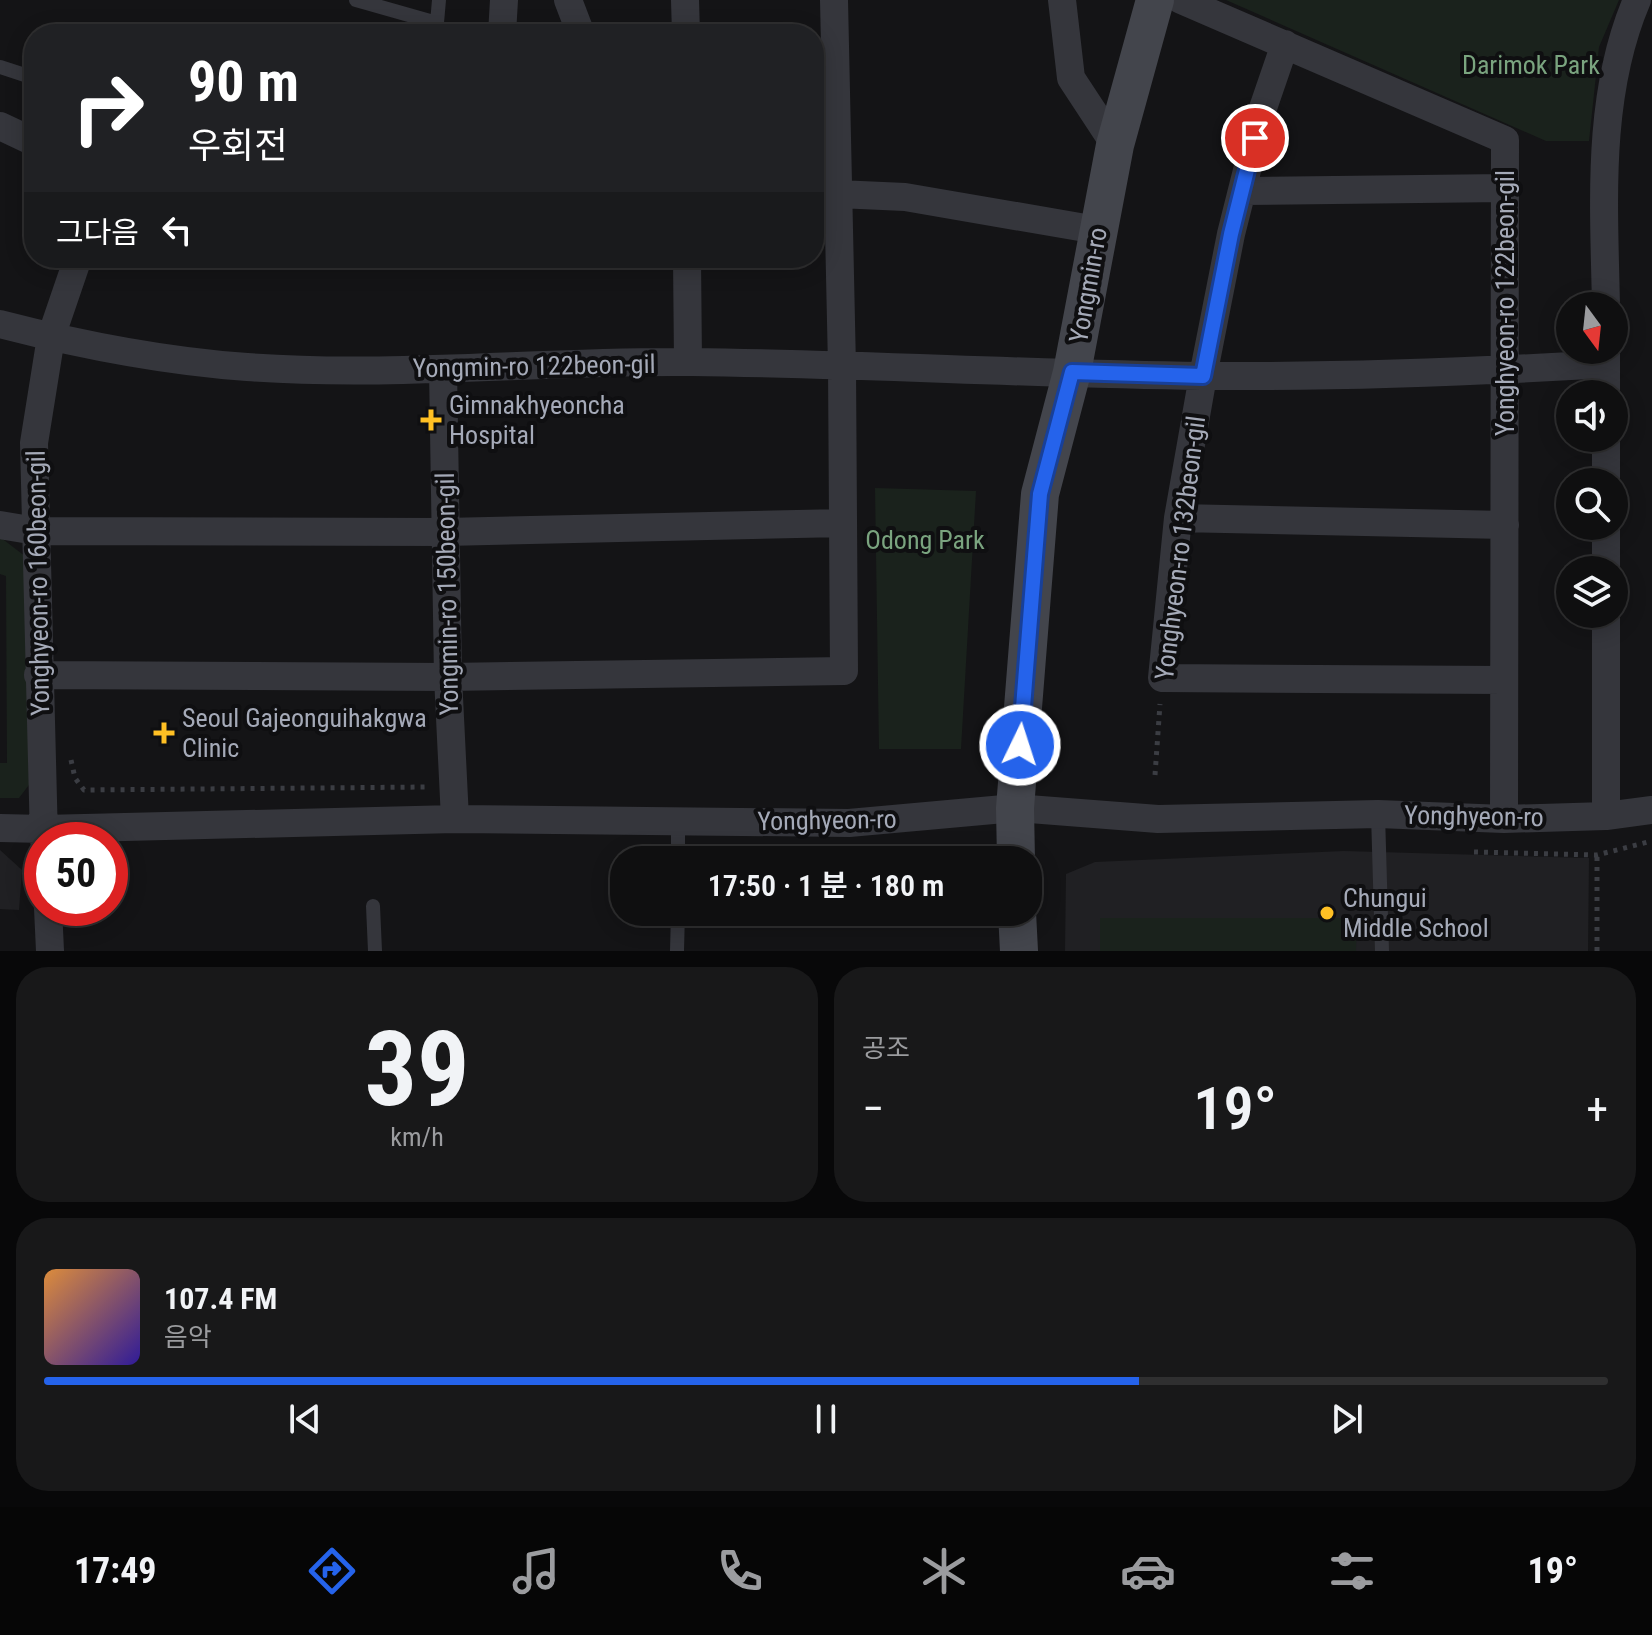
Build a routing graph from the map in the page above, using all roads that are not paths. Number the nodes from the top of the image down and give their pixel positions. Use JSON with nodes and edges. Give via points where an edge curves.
{"nodes":[{"id":1,"x":356,"y":0,"type":"edge"},
{"id":2,"x":439,"y":0,"type":"edge"},
{"id":3,"x":504,"y":0,"type":"edge"},
{"id":4,"x":568,"y":0,"type":"edge"},
{"id":5,"x":685,"y":0,"type":"edge"},
{"id":6,"x":834,"y":0,"type":"edge"},
{"id":7,"x":1062,"y":0,"type":"edge"},
{"id":8,"x":1155,"y":0,"type":"edge"},
{"id":9,"x":1181,"y":0,"type":"edge"},
{"id":10,"x":1637,"y":0,"type":"edge"},
{"id":11,"x":425,"y":24,"type":"edge"},
{"id":12,"x":436,"y":24,"type":"edge"},
{"id":13,"x":503,"y":24,"type":"edge"},
{"id":14,"x":577,"y":24,"type":"edge"},
{"id":15,"x":686,"y":24,"type":"edge"},
{"id":16,"x":1285,"y":44,"type":"junction"},
{"id":17,"x":0,"y":67,"type":"edge"},
{"id":18,"x":24,"y":75,"type":"edge"},
{"id":19,"x":0,"y":126,"type":"edge"},
{"id":20,"x":24,"y":137,"type":"edge"},
{"id":21,"x":1115,"y":145,"type":"junction"},
{"id":22,"x":1505,"y":188,"type":"junction"},
{"id":23,"x":1242,"y":191,"type":"junction"},
{"id":24,"x":838,"y":194,"type":"junction"},
{"id":25,"x":1097,"y":230,"type":"junction"},
{"id":26,"x":75,"y":268,"type":"edge"},
{"id":27,"x":687,"y":268,"type":"edge"},
{"id":28,"x":1606,"y":292,"type":"edge"},
{"id":29,"x":0,"y":324,"type":"edge"},
{"id":30,"x":51,"y":337,"type":"junction"},
{"id":31,"x":688,"y":362,"type":"junction"},
{"id":32,"x":1556,"y":363,"type":"edge"},
{"id":33,"x":842,"y":367,"type":"junction"},
{"id":34,"x":443,"y":369,"type":"junction"},
{"id":35,"x":1505,"y":370,"type":"junction"},
{"id":36,"x":1072,"y":372,"type":"junction"},
{"id":37,"x":1203,"y":376,"type":"junction"},
{"id":38,"x":1178,"y":518,"type":"junction"},
{"id":39,"x":843,"y":523,"type":"junction"},
{"id":40,"x":0,"y":525,"type":"edge"},
{"id":41,"x":1505,"y":525,"type":"junction"},
{"id":42,"x":36,"y":531,"type":"junction"},
{"id":43,"x":445,"y":532,"type":"junction"},
{"id":44,"x":1606,"y":628,"type":"edge"},
{"id":45,"x":38,"y":675,"type":"junction"},
{"id":46,"x":448,"y":677,"type":"junction"},
{"id":47,"x":1504,"y":680,"type":"junction"},
{"id":48,"x":1015,"y":808,"type":"junction"},
{"id":49,"x":1652,"y":810,"type":"edge"},
{"id":50,"x":1378,"y":814,"type":"junction"},
{"id":51,"x":1606,"y":816,"type":"junction"},
{"id":52,"x":455,"y":819,"type":"junction"},
{"id":53,"x":1504,"y":819,"type":"junction"},
{"id":54,"x":678,"y":821,"type":"junction"},
{"id":55,"x":44,"y":822,"type":"edge"},
{"id":56,"x":0,"y":828,"type":"edge"},
{"id":57,"x":24,"y":832,"type":"edge"},
{"id":58,"x":128,"y":832,"type":"edge"},
{"id":59,"x":678,"y":846,"type":"edge"},
{"id":60,"x":1016,"y":846,"type":"edge"},
{"id":61,"x":373,"y":906,"type":"dead end"},
{"id":62,"x":49,"y":926,"type":"edge"},
{"id":63,"x":678,"y":926,"type":"edge"},
{"id":64,"x":1018,"y":926,"type":"edge"},
{"id":65,"x":50,"y":951,"type":"edge"},
{"id":66,"x":375,"y":951,"type":"edge"},
{"id":67,"x":677,"y":951,"type":"edge"},
{"id":68,"x":1019,"y":951,"type":"edge"},
{"id":69,"x":1382,"y":951,"type":"edge"}],
"edges":[{"from":1,"to":11,"type":"lane"},
{"from":2,"to":12,"type":"lane"},
{"from":3,"to":13,"type":"street"},
{"from":4,"to":14,"type":"street"},
{"from":5,"to":15,"type":"street"},
{"from":6,"to":24,"type":"street"},
{"from":7,"to":21,"type":"street","via":[[1071,78]]},
{"from":8,"to":21,"type":"main road","name":"Yongmin-ro"},
{"from":9,"to":16,"type":"street","name":"Yonghyeon-ro 122beon-gil"},
{"from":10,"to":28,"type":"street","via":[[1609,103]]},
{"from":16,"to":22,"type":"street","name":"Yonghyeon-ro 122beon-gil","via":[[1505,140]]},
{"from":16,"to":23,"type":"street","name":"Yonghyeon-ro 132beon-gil"},
{"from":17,"to":18,"type":"lane"},
{"from":19,"to":20,"type":"street"},
{"from":21,"to":25,"type":"main road","name":"Yongmin-ro"},
{"from":22,"to":23,"type":"street"},
{"from":22,"to":35,"type":"street","name":"Yonghyeon-ro 122beon-gil"},
{"from":23,"to":37,"type":"street","name":"Yonghyeon-ro 132beon-gil"},
{"from":24,"to":25,"type":"street","via":[[931,200]]},
{"from":24,"to":33,"type":"street"},
{"from":25,"to":36,"type":"main road","name":"Yongmin-ro"},
{"from":26,"to":30,"type":"street","name":"Yonghyeon-ro 160beon-gil"},
{"from":27,"to":31,"type":"street"},
{"from":29,"to":30,"type":"street","name":"Yongmin-ro 122beon-gil"},
{"from":30,"to":34,"type":"street","name":"Yongmin-ro 122beon-gil","via":[[164,359],[249,368]]},
{"from":30,"to":42,"type":"street","name":"Yonghyeon-ro 160beon-gil","via":[[34,443]]},
{"from":31,"to":33,"type":"street","name":"Yongmin-ro 122beon-gil"},
{"from":31,"to":34,"type":"street","name":"Yongmin-ro 122beon-gil"},
{"from":32,"to":35,"type":"street","name":"Yongmin-ro 122beon-gil"},
{"from":33,"to":36,"type":"street","name":"Yongmin-ro 122beon-gil"},
{"from":33,"to":39,"type":"street"},
{"from":34,"to":43,"type":"street","name":"Yongmin-ro 150beon-gil"},
{"from":35,"to":37,"type":"street","name":"Yongmin-ro 122beon-gil"},
{"from":35,"to":41,"type":"street","name":"Yonghyeon-ro 122beon-gil"},
{"from":36,"to":37,"type":"street","name":"Yongmin-ro 122beon-gil"},
{"from":36,"to":48,"type":"main road","name":"Yongmin-ro","via":[[1040,494]]},
{"from":37,"to":38,"type":"street","name":"Yonghyeon-ro 132beon-gil"},
{"from":38,"to":41,"type":"street"},
{"from":38,"to":47,"type":"street","name":"Yonghyeon-ro 132beon-gil","via":[[1162,678]]},
{"from":39,"to":43,"type":"street"},
{"from":39,"to":46,"type":"street","via":[[844,671]]},
{"from":40,"to":42,"type":"street"},
{"from":41,"to":47,"type":"street","name":"Yonghyeon-ro 122beon-gil"},
{"from":42,"to":43,"type":"street"},
{"from":42,"to":45,"type":"street","name":"Yonghyeon-ro 160beon-gil"},
{"from":43,"to":46,"type":"street","name":"Yongmin-ro 150beon-gil"},
{"from":44,"to":51,"type":"street"},
{"from":45,"to":46,"type":"street"},
{"from":45,"to":55,"type":"street","name":"Yonghyeon-ro 160beon-gil"},
{"from":46,"to":52,"type":"street","name":"Yongmin-ro 150beon-gil"},
{"from":47,"to":53,"type":"street","name":"Yonghyeon-ro 122beon-gil"},
{"from":48,"to":50,"type":"street","name":"Yonghyeon-ro","via":[[1158,819]]},
{"from":48,"to":54,"type":"street","name":"Yonghyeon-ro","via":[[849,823]]},
{"from":48,"to":60,"type":"main road","name":"Yongmin-ro"},
{"from":49,"to":51,"type":"street","name":"Yonghyeon-ro"},
{"from":50,"to":53,"type":"street","name":"Yonghyeon-ro"},
{"from":50,"to":69,"type":"lane"},
{"from":51,"to":53,"type":"street","name":"Yonghyeon-ro"},
{"from":52,"to":54,"type":"street","name":"Yonghyeon-ro"},
{"from":52,"to":58,"type":"street","name":"Yonghyeon-ro"},
{"from":54,"to":59,"type":"lane"},
{"from":56,"to":57,"type":"street","name":"Yonghyeon-ro"},
{"from":61,"to":66,"type":"lane"},
{"from":62,"to":65,"type":"street"},
{"from":63,"to":67,"type":"lane"},
{"from":64,"to":68,"type":"main road"}]}
